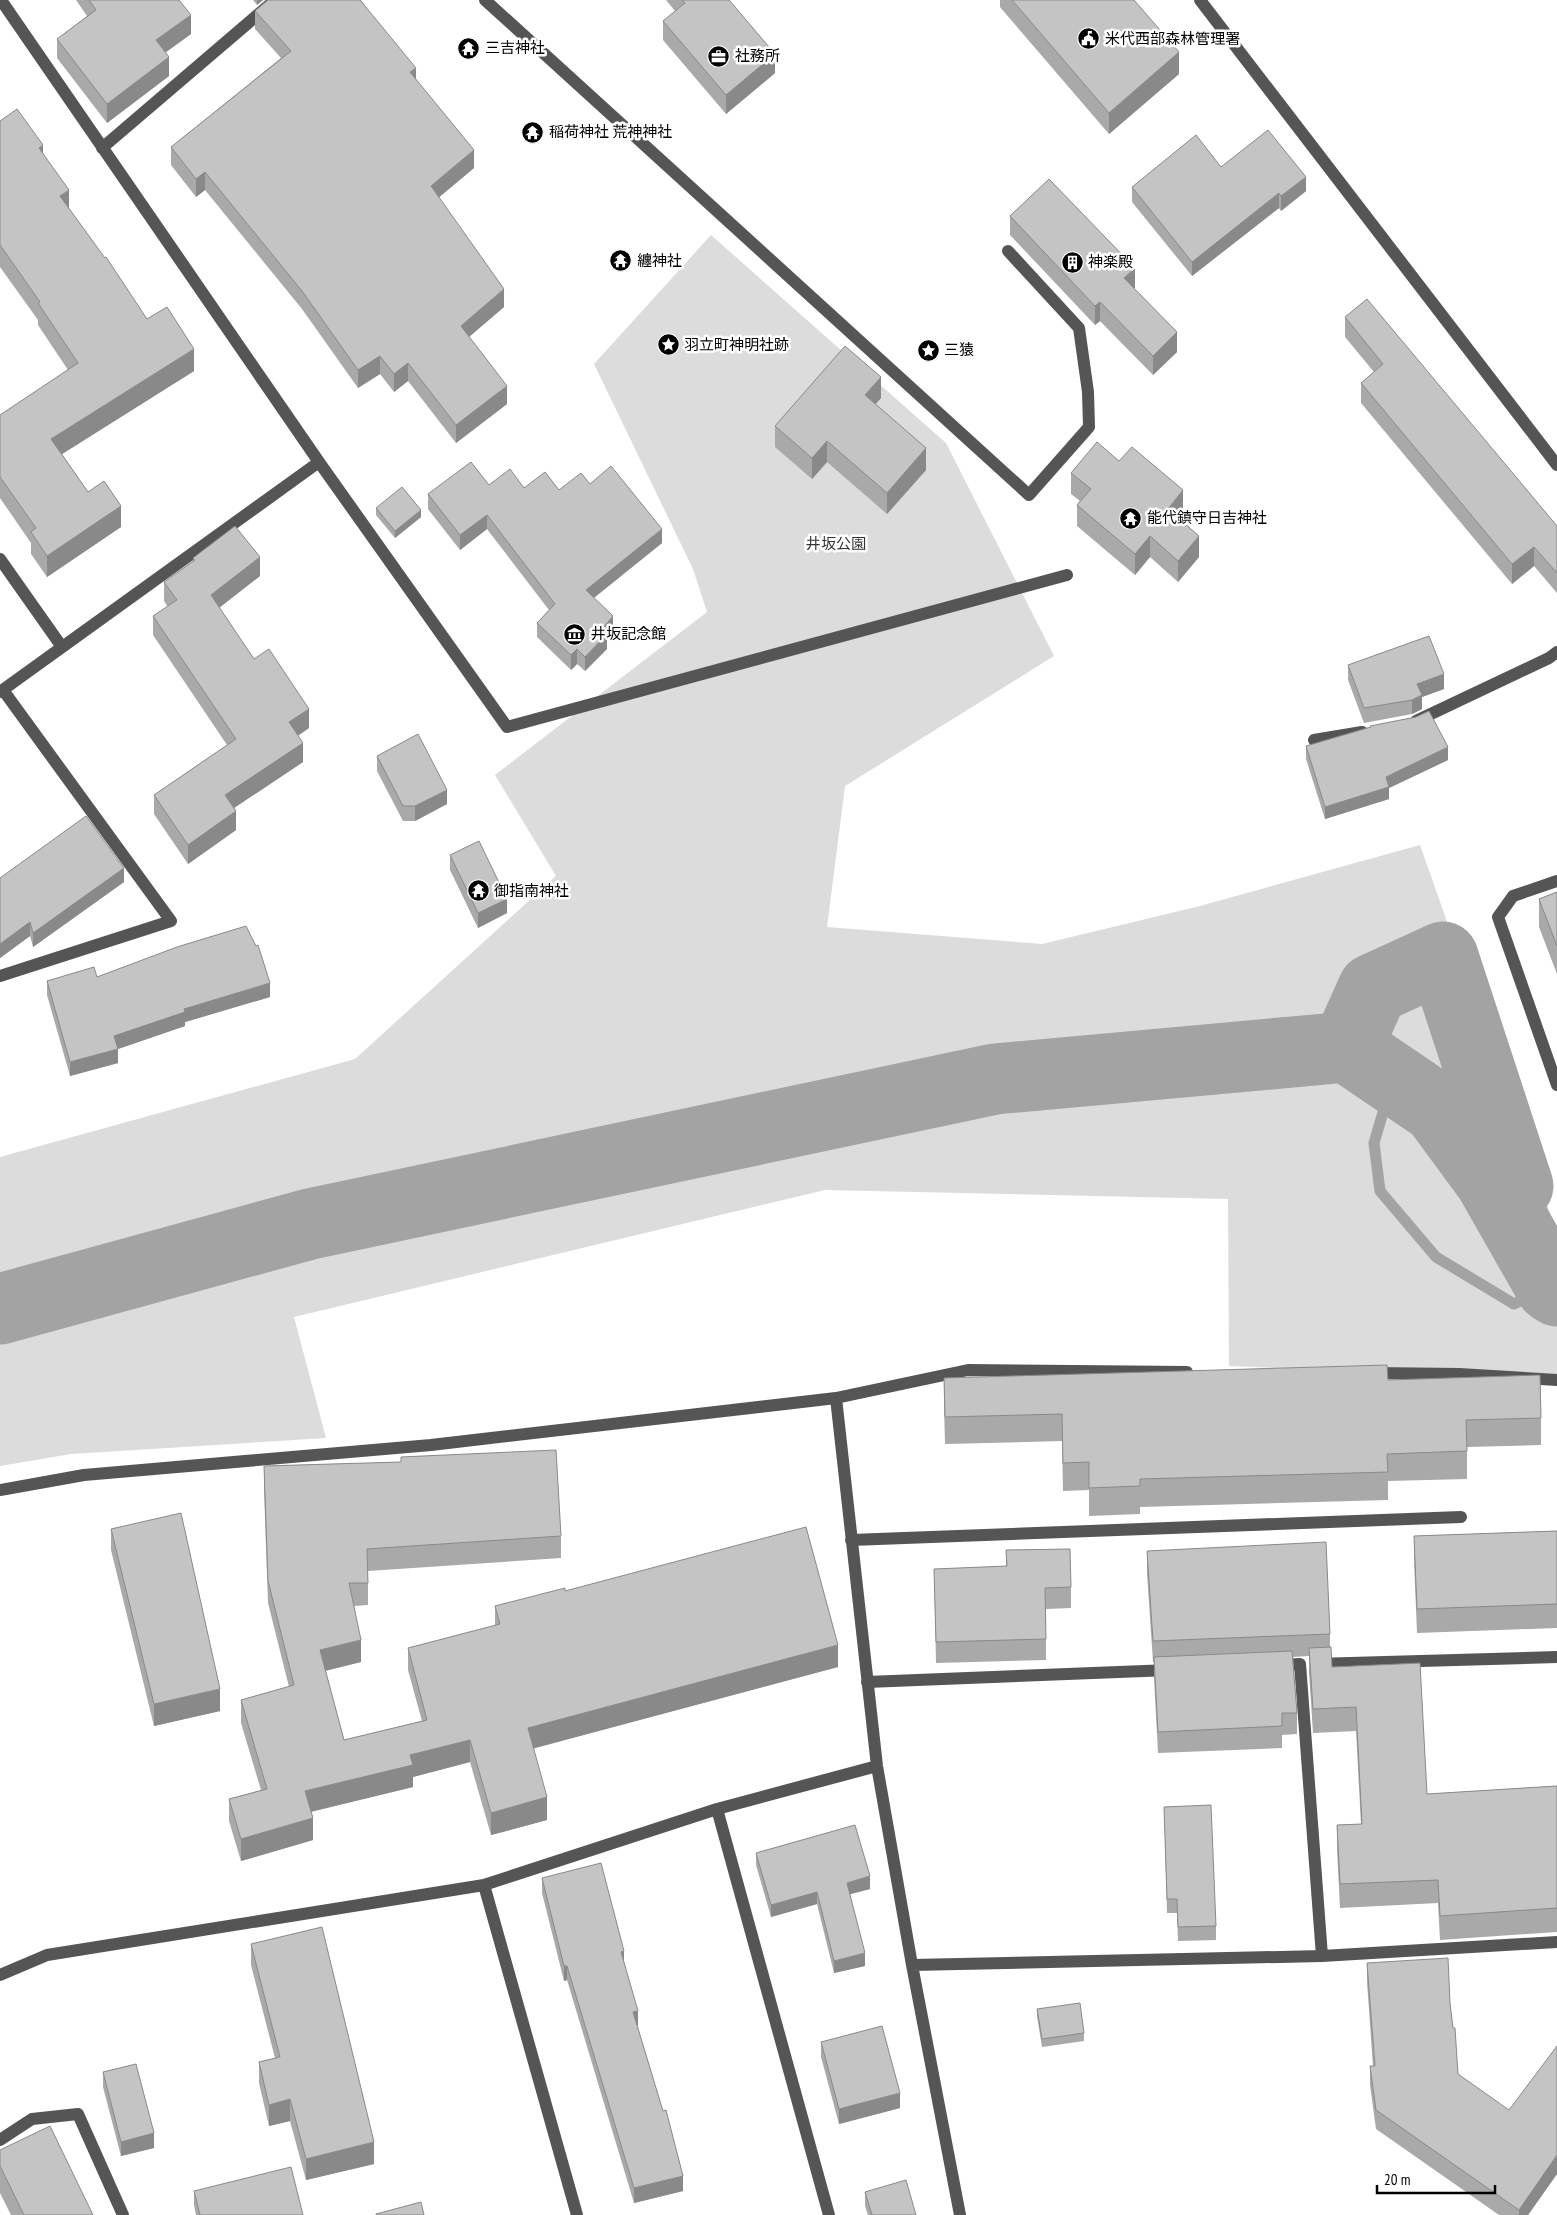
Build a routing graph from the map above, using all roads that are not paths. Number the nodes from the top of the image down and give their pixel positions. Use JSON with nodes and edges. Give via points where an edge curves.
{"nodes":[{"id":1,"x":1,"y":0,"type":"edge"},
{"id":2,"x":275,"y":0,"type":"edge"},
{"id":3,"x":485,"y":0,"type":"edge"},
{"id":4,"x":1200,"y":0,"type":"edge"},
{"id":5,"x":102,"y":148,"type":"junction"},
{"id":6,"x":1008,"y":251,"type":"dead end"},
{"id":7,"x":319,"y":462,"type":"junction"},
{"id":8,"x":1557,"y":465,"type":"edge"},
{"id":9,"x":0,"y":559,"type":"edge"},
{"id":10,"x":1067,"y":575,"type":"dead end"},
{"id":11,"x":62,"y":647,"type":"junction"},
{"id":12,"x":1557,"y":652,"type":"edge"},
{"id":13,"x":1,"y":691,"type":"edge"},
{"id":14,"x":1405,"y":724,"type":"edge"},
{"id":15,"x":1378,"y":729,"type":"edge"},
{"id":16,"x":1314,"y":740,"type":"dead end"},
{"id":17,"x":1557,"y":881,"type":"edge"},
{"id":18,"x":0,"y":976,"type":"edge"},
{"id":19,"x":1557,"y":1085,"type":"edge"},
{"id":20,"x":1204,"y":1372,"type":"edge"},
{"id":21,"x":1361,"y":1373,"type":"edge"},
{"id":22,"x":1557,"y":1380,"type":"edge"},
{"id":23,"x":836,"y":1398,"type":"junction"},
{"id":24,"x":0,"y":1490,"type":"edge"},
{"id":25,"x":1461,"y":1517,"type":"dead end"},
{"id":26,"x":851,"y":1540,"type":"junction"},
{"id":27,"x":1557,"y":1657,"type":"edge"},
{"id":28,"x":1300,"y":1664,"type":"junction"},
{"id":29,"x":1261,"y":1666,"type":"edge"},
{"id":30,"x":1182,"y":1669,"type":"edge"},
{"id":31,"x":867,"y":1682,"type":"junction"},
{"id":32,"x":877,"y":1766,"type":"junction"},
{"id":33,"x":716,"y":1809,"type":"junction"},
{"id":34,"x":484,"y":1885,"type":"junction"},
{"id":35,"x":1557,"y":1942,"type":"edge"},
{"id":36,"x":1322,"y":1956,"type":"junction"},
{"id":37,"x":912,"y":1966,"type":"junction"},
{"id":38,"x":0,"y":1976,"type":"edge"},
{"id":39,"x":0,"y":2140,"type":"edge"},
{"id":40,"x":123,"y":2215,"type":"edge"},
{"id":41,"x":577,"y":2215,"type":"edge"},
{"id":42,"x":829,"y":2215,"type":"edge"},
{"id":43,"x":960,"y":2215,"type":"edge"}],
"edges":[{"from":1,"to":5,"type":"street"},
{"from":2,"to":5,"type":"street"},
{"from":3,"to":6,"type":"street","via":[[1029,495],[1089,426],[1088,392],[1079,328]]},
{"from":4,"to":8,"type":"street"},
{"from":5,"to":7,"type":"street"},
{"from":7,"to":10,"type":"street","via":[[507,727]]},
{"from":7,"to":11,"type":"street"},
{"from":9,"to":11,"type":"street"},
{"from":11,"to":13,"type":"street"},
{"from":12,"to":14,"type":"street"},
{"from":13,"to":18,"type":"street","via":[[172,920]]},
{"from":15,"to":16,"type":"street"},
{"from":17,"to":19,"type":"street","via":[[1513,896],[1498,917]]},
{"from":20,"to":23,"type":"street","via":[[968,1370]]},
{"from":21,"to":22,"type":"street"},
{"from":23,"to":24,"type":"street","via":[[431,1445],[84,1475]]},
{"from":23,"to":26,"type":"street"},
{"from":25,"to":26,"type":"street"},
{"from":26,"to":31,"type":"street"},
{"from":27,"to":28,"type":"street"},
{"from":28,"to":29,"type":"street"},
{"from":28,"to":36,"type":"street"},
{"from":30,"to":31,"type":"street"},
{"from":31,"to":32,"type":"street"},
{"from":32,"to":33,"type":"street"},
{"from":32,"to":37,"type":"street"},
{"from":33,"to":34,"type":"street"},
{"from":33,"to":42,"type":"street"},
{"from":34,"to":38,"type":"street","via":[[47,1955]]},
{"from":34,"to":41,"type":"street"},
{"from":35,"to":36,"type":"street"},
{"from":36,"to":37,"type":"street"},
{"from":37,"to":43,"type":"street"},
{"from":39,"to":40,"type":"street","via":[[32,2119],[78,2114]]}]}
